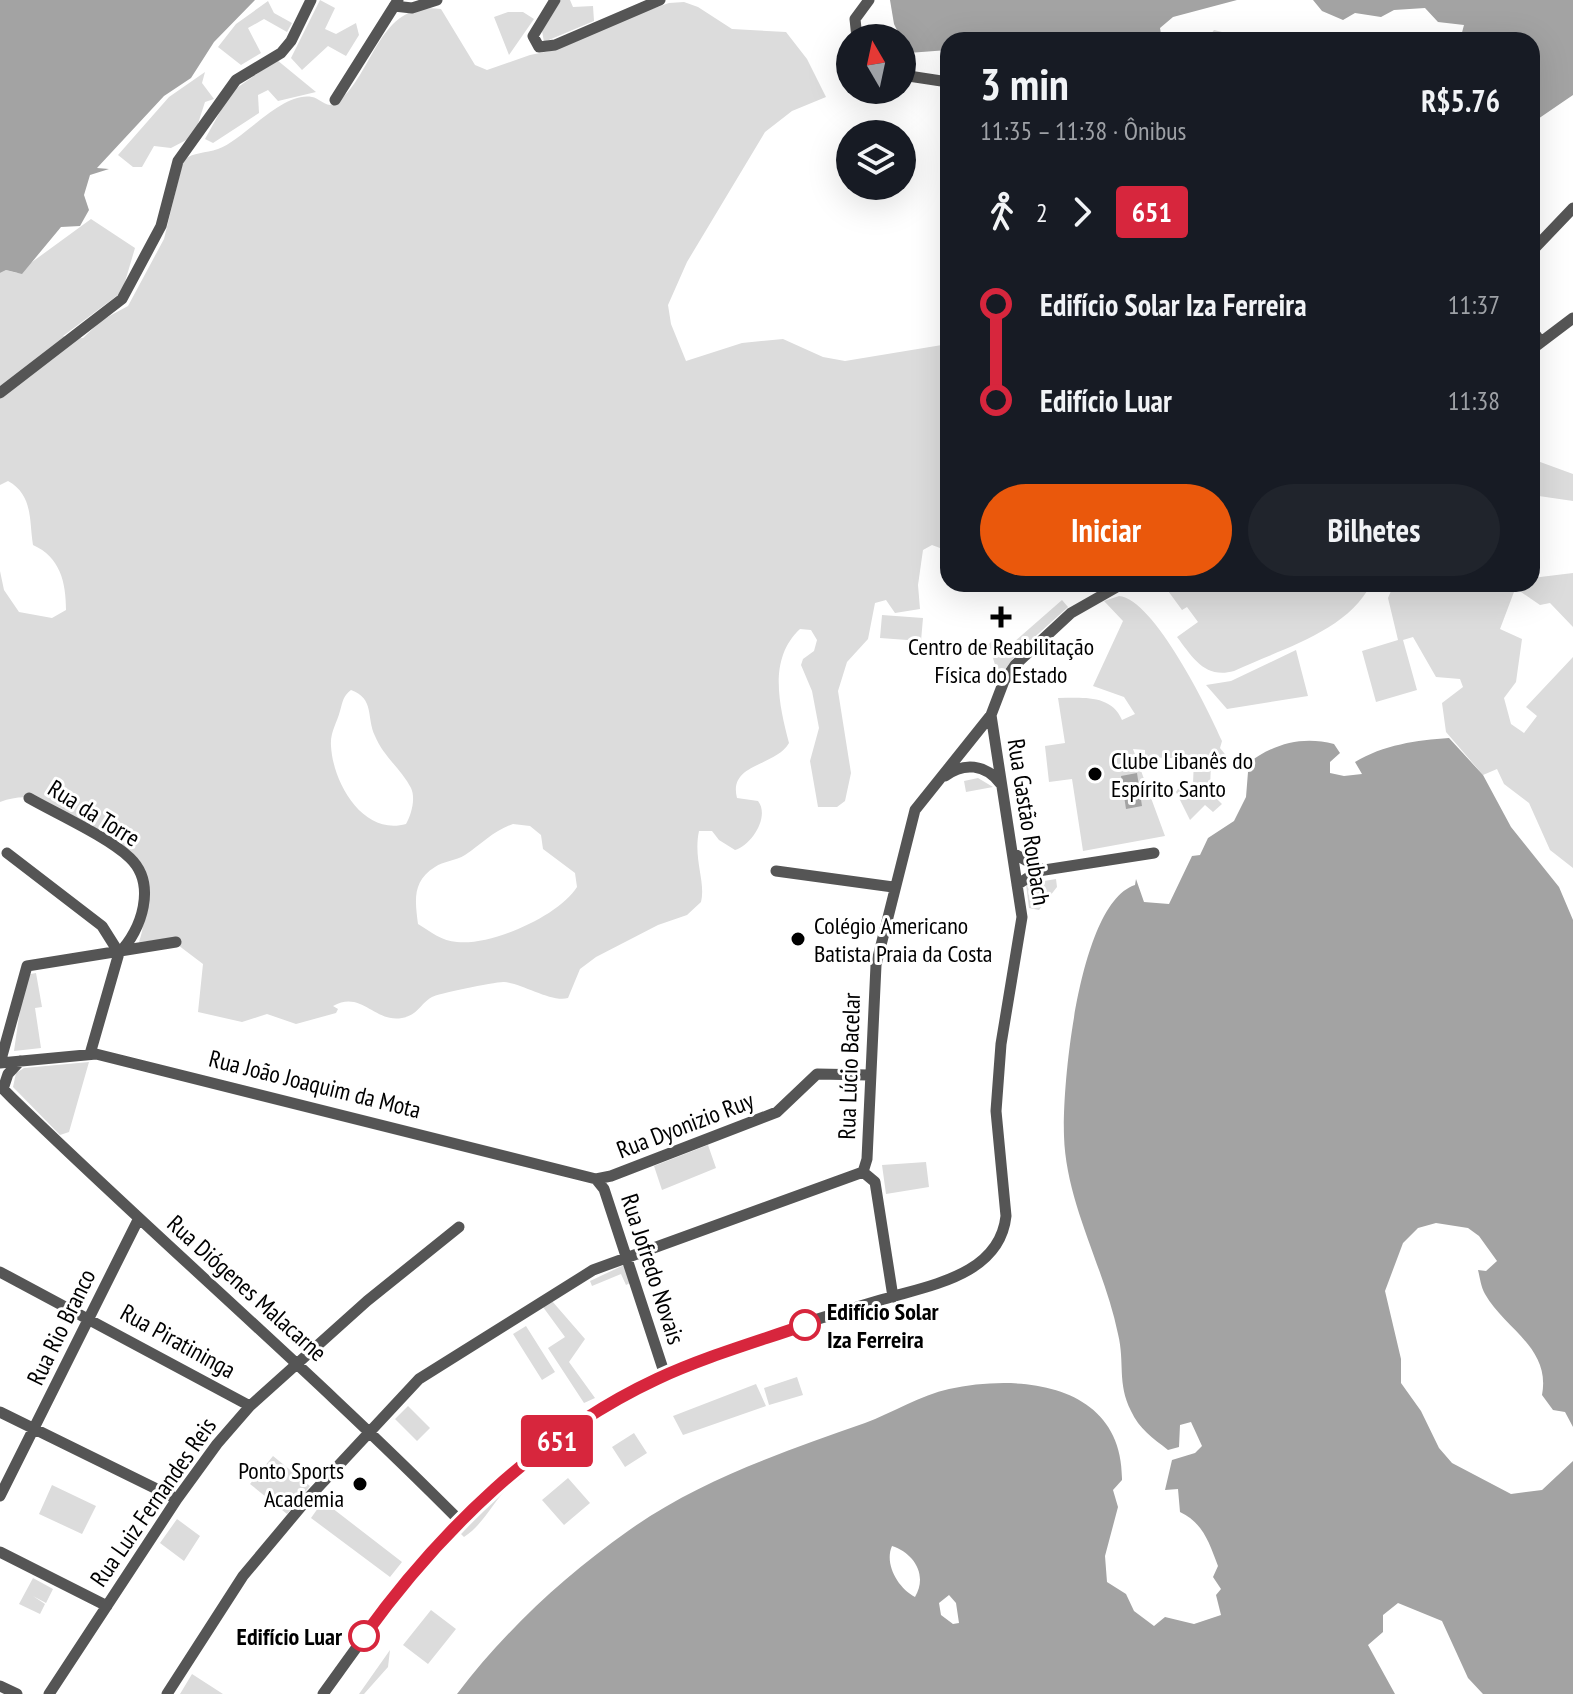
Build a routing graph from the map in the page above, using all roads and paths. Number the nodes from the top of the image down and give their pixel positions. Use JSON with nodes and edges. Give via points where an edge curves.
{"nodes":[{"id":1,"x":311,"y":0,"type":"edge"},
{"id":2,"x":437,"y":0,"type":"edge"},
{"id":3,"x":555,"y":0,"type":"edge"},
{"id":4,"x":660,"y":0,"type":"edge"},
{"id":5,"x":869,"y":0,"type":"edge"},
{"id":6,"x":396,"y":3,"type":"edge"},
{"id":7,"x":856,"y":24,"type":"edge"},
{"id":8,"x":916,"y":77,"type":"edge"},
{"id":9,"x":940,"y":81,"type":"edge"},
{"id":10,"x":335,"y":100,"type":"dead end"},
{"id":11,"x":1571,"y":213,"type":"edge"},
{"id":12,"x":1540,"y":243,"type":"edge"},
{"id":13,"x":1573,"y":318,"type":"edge"},
{"id":14,"x":1540,"y":342,"type":"edge"},
{"id":15,"x":0,"y":393,"type":"edge"},
{"id":16,"x":1107,"y":592,"type":"edge"},
{"id":17,"x":991,"y":715,"type":"junction"},
{"id":18,"x":935,"y":783,"type":"junction"},
{"id":19,"x":1001,"y":785,"type":"junction"},
{"id":20,"x":29,"y":798,"type":"dead end"},
{"id":21,"x":7,"y":853,"type":"dead end"},
{"id":22,"x":1013,"y":853,"type":"junction"},
{"id":23,"x":1154,"y":853,"type":"dead end"},
{"id":24,"x":1043,"y":870,"type":"junction"},
{"id":25,"x":776,"y":871,"type":"dead end"},
{"id":26,"x":1017,"y":885,"type":"junction"},
{"id":27,"x":893,"y":887,"type":"junction"},
{"id":28,"x":176,"y":942,"type":"dead end"},
{"id":29,"x":119,"y":953,"type":"junction"},
{"id":30,"x":90,"y":1054,"type":"junction"},
{"id":31,"x":20,"y":1061,"type":"junction"},
{"id":32,"x":0,"y":1063,"type":"edge"},
{"id":33,"x":869,"y":1075,"type":"junction"},
{"id":34,"x":1,"y":1090,"type":"edge"},
{"id":35,"x":863,"y":1172,"type":"junction"},
{"id":36,"x":596,"y":1179,"type":"junction"},
{"id":37,"x":138,"y":1220,"type":"junction"},
{"id":38,"x":459,"y":1227,"type":"dead end"},
{"id":39,"x":625,"y":1256,"type":"junction"},
{"id":40,"x":0,"y":1272,"type":"edge"},
{"id":41,"x":893,"y":1297,"type":"junction"},
{"id":42,"x":91,"y":1318,"type":"junction"},
{"id":43,"x":298,"y":1363,"type":"junction"},
{"id":44,"x":665,"y":1375,"type":"junction"},
{"id":45,"x":250,"y":1406,"type":"junction"},
{"id":46,"x":0,"y":1412,"type":"edge"},
{"id":47,"x":36,"y":1428,"type":"junction"},
{"id":48,"x":370,"y":1430,"type":"junction"},
{"id":49,"x":0,"y":1496,"type":"edge"},
{"id":50,"x":177,"y":1499,"type":"junction"},
{"id":51,"x":460,"y":1521,"type":"junction"},
{"id":52,"x":0,"y":1552,"type":"edge"},
{"id":53,"x":107,"y":1606,"type":"junction"},
{"id":54,"x":0,"y":1686,"type":"edge"},
{"id":55,"x":17,"y":1694,"type":"edge"},
{"id":56,"x":49,"y":1694,"type":"edge"},
{"id":57,"x":167,"y":1694,"type":"edge"},
{"id":58,"x":323,"y":1694,"type":"edge"}],
"edges":[{"from":1,"to":15,"type":"street","via":[[291,41],[281,53],[236,80],[178,161],[161,226],[122,299]]},
{"from":2,"to":6,"type":"street","via":[[412,8]]},
{"from":3,"to":4,"type":"street","via":[[533,36],[539,47]]},
{"from":5,"to":7,"type":"street"},
{"from":6,"to":10,"type":"street"},
{"from":8,"to":9,"type":"street"},
{"from":11,"to":12,"type":"street"},
{"from":13,"to":14,"type":"street"},
{"from":16,"to":17,"type":"street","via":[[1037,643],[1004,681]]},
{"from":17,"to":18,"type":"street","name":"Rua Lúcio Bacelar"},
{"from":17,"to":19,"type":"street","name":"Rua Gastão Roubach"},
{"from":18,"to":19,"type":"street","via":[[956,769],[973,766],[989,772]]},
{"from":18,"to":27,"type":"street","name":"Rua Lúcio Bacelar","via":[[915,810]]},
{"from":19,"to":22,"type":"street","name":"Rua Gastão Roubach"},
{"from":20,"to":29,"type":"street","name":"Rua da Torre","via":[[124,853],[139,870],[142,914],[134,936]]},
{"from":21,"to":29,"type":"street","via":[[102,926]]},
{"from":22,"to":24,"type":"street"},
{"from":22,"to":26,"type":"street","name":"Rua Gastão Roubach"},
{"from":23,"to":24,"type":"street"},
{"from":24,"to":26,"type":"street"},
{"from":25,"to":27,"type":"street"},
{"from":26,"to":41,"type":"street","name":"Rua Gastão Roubach","via":[[1021,929],[1003,1030],[996,1111],[1004,1230],[972,1269]]},
{"from":27,"to":33,"type":"street","name":"Rua Lúcio Bacelar","via":[[876,965]]},
{"from":28,"to":29,"type":"street"},
{"from":29,"to":30,"type":"street","name":"Rua da Torre"},
{"from":29,"to":32,"type":"street","via":[[32,964],[23,971]]},
{"from":30,"to":31,"type":"street","name":"Rua João Joaquim da Mota"},
{"from":30,"to":36,"type":"street","name":"Rua João Joaquim da Mota"},
{"from":31,"to":32,"type":"street","name":"Rua João Joaquim da Mota"},
{"from":31,"to":34,"type":"street"},
{"from":33,"to":35,"type":"street","name":"Rua Lúcio Bacelar"},
{"from":33,"to":36,"type":"street","name":"Rua Dyonizio Ruy","via":[[817,1074],[773,1114]]},
{"from":34,"to":37,"type":"street","name":"Rua Diógenes Malacarne"},
{"from":35,"to":39,"type":"street"},
{"from":35,"to":41,"type":"street","name":"Rua Lúcio Bacelar","via":[[875,1182]]},
{"from":36,"to":39,"type":"street","name":"Rua Jofredo Novais"},
{"from":37,"to":42,"type":"street","name":"Rua Rio Branco"},
{"from":37,"to":43,"type":"street","name":"Rua Diógenes Malacarne"},
{"from":38,"to":43,"type":"street","name":"Rua Luiz Fernandes Reis"},
{"from":39,"to":44,"type":"street","name":"Rua Jofredo Novais"},
{"from":39,"to":48,"type":"street","via":[[560,1288],[419,1379]]},
{"from":40,"to":42,"type":"street","name":"Rua Piratininga"},
{"from":41,"to":44,"type":"street","name":"Rua Gastão Roubach"},
{"from":42,"to":45,"type":"street","name":"Rua Piratininga"},
{"from":42,"to":47,"type":"street","name":"Rua Rio Branco"},
{"from":43,"to":45,"type":"street","name":"Rua Luiz Fernandes Reis"},
{"from":43,"to":48,"type":"street","name":"Rua Diógenes Malacarne"},
{"from":44,"to":51,"type":"street","name":"Rua Gastão Roubach","via":[[571,1430]]},
{"from":45,"to":50,"type":"street","name":"Rua Luiz Fernandes Reis"},
{"from":46,"to":47,"type":"street"},
{"from":47,"to":49,"type":"street","name":"Rua Rio Branco"},
{"from":47,"to":50,"type":"street"},
{"from":48,"to":51,"type":"street","name":"Rua Diógenes Malacarne"},
{"from":48,"to":57,"type":"street","via":[[243,1576]]},
{"from":50,"to":53,"type":"street","name":"Rua Luiz Fernandes Reis"},
{"from":51,"to":58,"type":"street","name":"Rua Gastão Roubach","via":[[391,1600]]},
{"from":52,"to":53,"type":"street"},
{"from":53,"to":56,"type":"street","name":"Rua Luiz Fernandes Reis"},
{"from":54,"to":55,"type":"street"}]}
